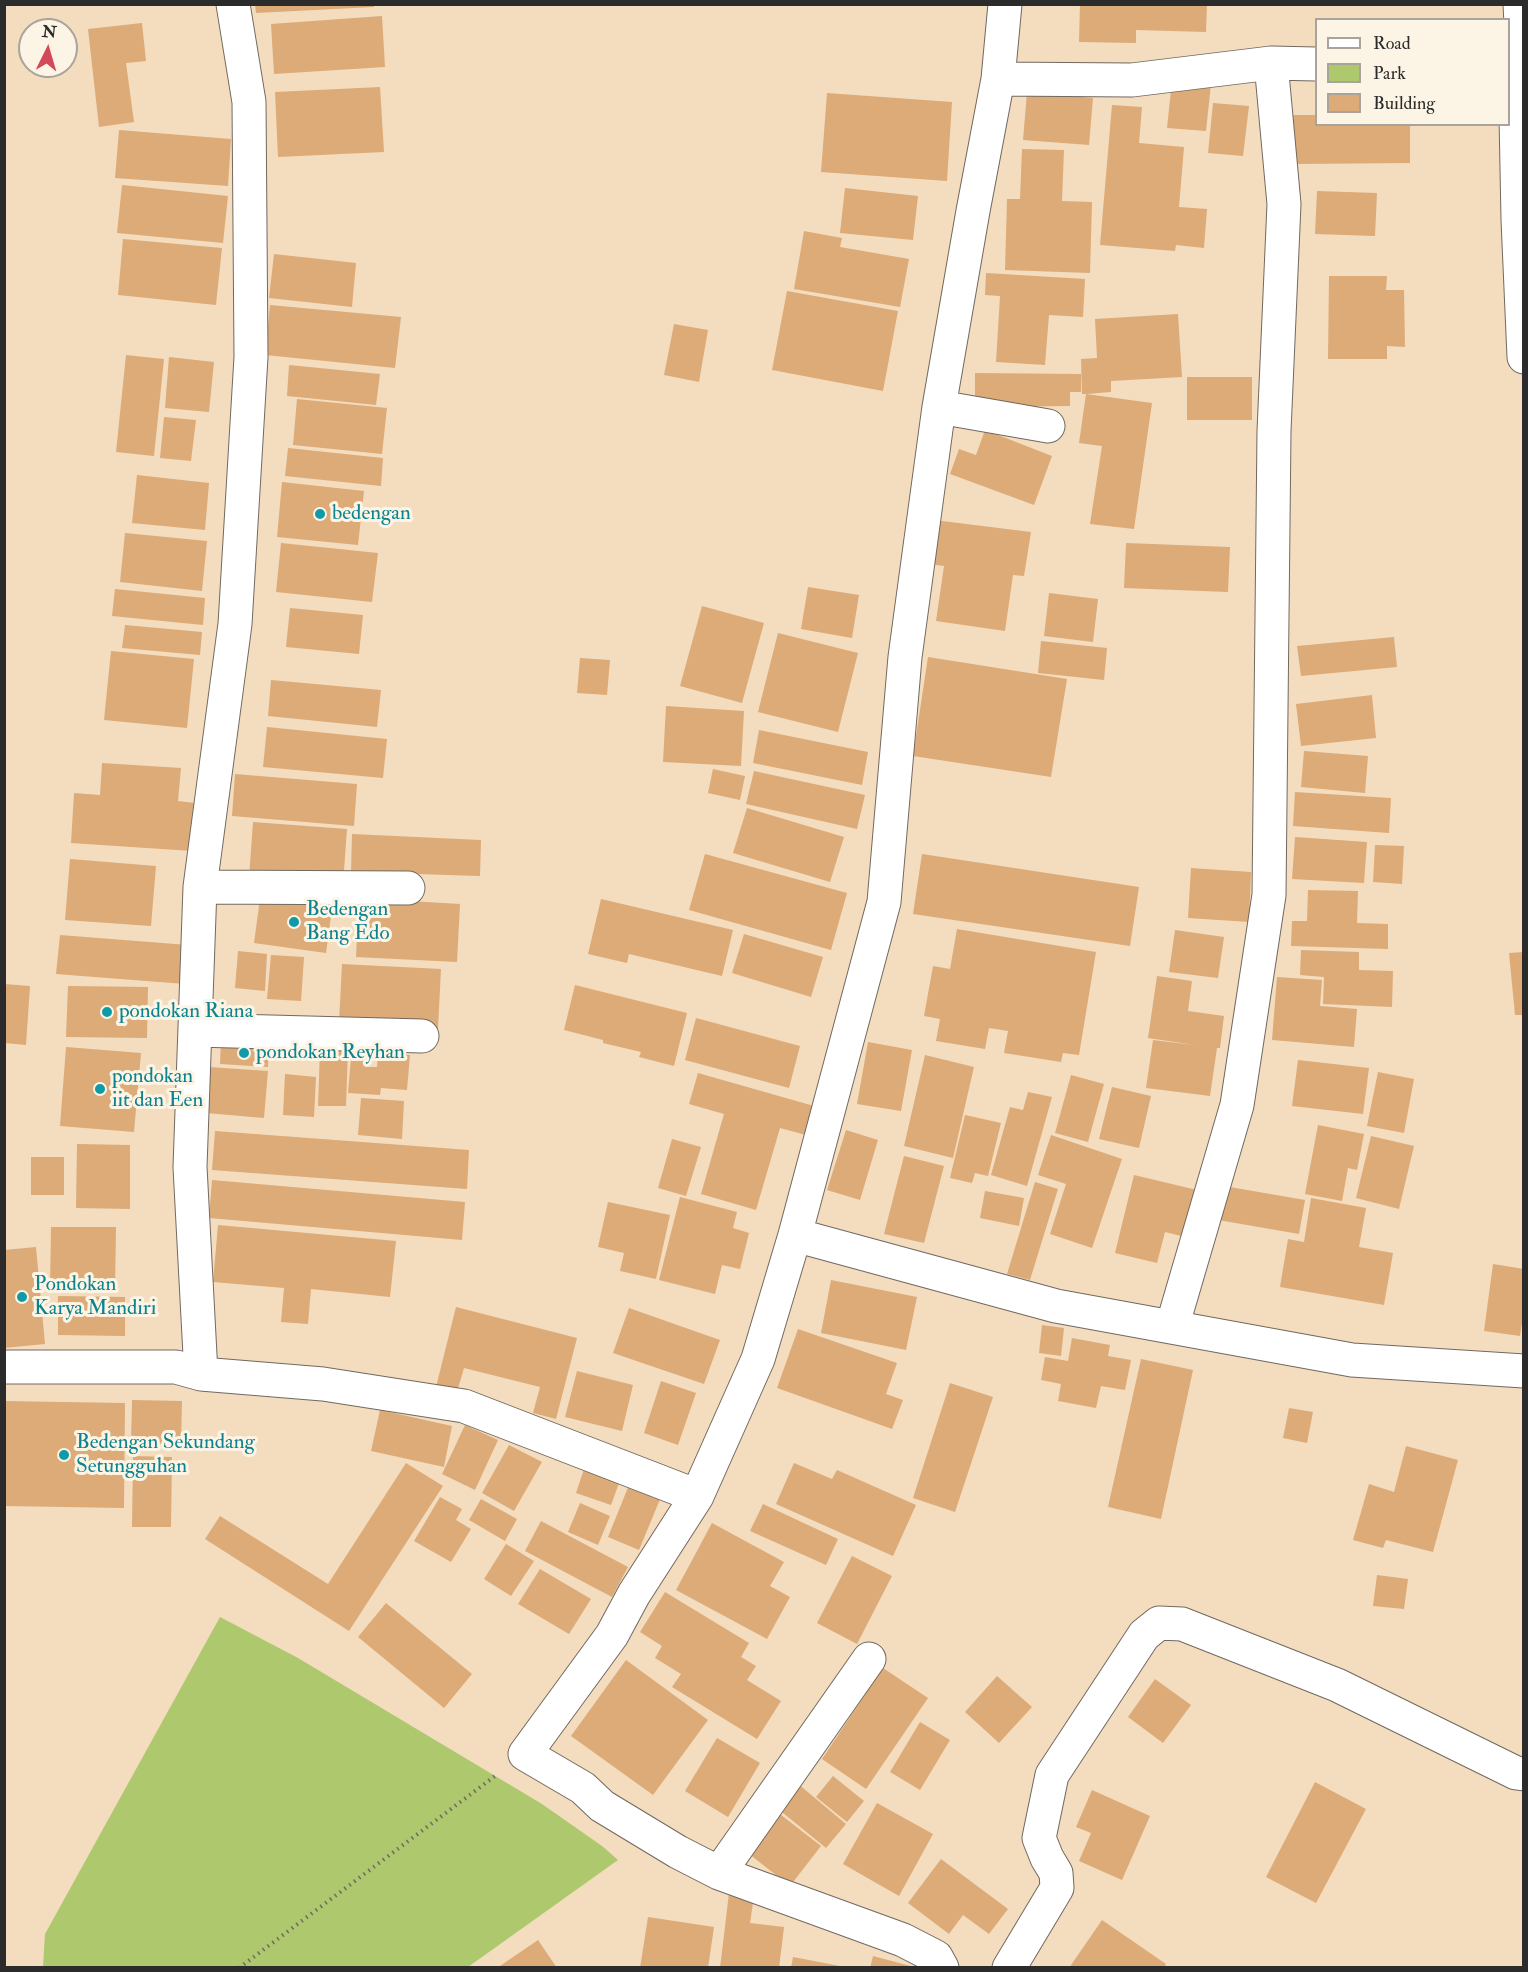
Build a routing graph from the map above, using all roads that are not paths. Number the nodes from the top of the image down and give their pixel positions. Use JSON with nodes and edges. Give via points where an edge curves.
{"nodes":[{"id":1,"x":233,"y":4,"type":"edge"},
{"id":2,"x":1005,"y":4,"type":"edge"},
{"id":3,"x":1520,"y":4,"type":"edge"},
{"id":4,"x":1271,"y":63,"type":"junction"},
{"id":5,"x":1315,"y":64,"type":"edge"},
{"id":6,"x":1518,"y":65,"type":"edge"},
{"id":7,"x":998,"y":79,"type":"junction"},
{"id":8,"x":1524,"y":357,"type":"edge"},
{"id":9,"x":939,"y":407,"type":"junction"},
{"id":10,"x":1048,"y":426,"type":"dead end"},
{"id":11,"x":200,"y":887,"type":"junction"},
{"id":12,"x":408,"y":888,"type":"dead end"},
{"id":13,"x":195,"y":1030,"type":"junction"},
{"id":14,"x":422,"y":1036,"type":"dead end"},
{"id":15,"x":795,"y":1235,"type":"junction"},
{"id":16,"x":1172,"y":1327,"type":"junction"},
{"id":17,"x":4,"y":1367,"type":"edge"},
{"id":18,"x":1524,"y":1371,"type":"edge"},
{"id":19,"x":201,"y":1374,"type":"junction"},
{"id":20,"x":697,"y":1496,"type":"junction"},
{"id":21,"x":869,"y":1659,"type":"dead end"},
{"id":22,"x":1524,"y":1774,"type":"edge"},
{"id":23,"x":719,"y":1873,"type":"junction"},
{"id":24,"x":942,"y":1968,"type":"edge"},
{"id":25,"x":1009,"y":1968,"type":"edge"}],
"edges":[{"from":1,"to":11,"type":"street","via":[[249,102],[251,357],[236,624]]},
{"from":2,"to":7,"type":"street"},
{"from":3,"to":6,"type":"street"},
{"from":4,"to":5,"type":"street"},
{"from":4,"to":7,"type":"street","via":[[1132,80]]},
{"from":4,"to":16,"type":"street","via":[[1284,204],[1274,431],[1269,895],[1237,1105]]},
{"from":6,"to":8,"type":"street","via":[[1518,220]]},
{"from":7,"to":9,"type":"street"},
{"from":9,"to":10,"type":"street"},
{"from":9,"to":15,"type":"street","via":[[905,657],[884,902]]},
{"from":11,"to":12,"type":"street"},
{"from":11,"to":13,"type":"street"},
{"from":13,"to":14,"type":"street"},
{"from":13,"to":19,"type":"street","via":[[190,1167]]},
{"from":15,"to":16,"type":"street","via":[[1056,1306]]},
{"from":15,"to":20,"type":"street","via":[[758,1359]]},
{"from":16,"to":18,"type":"street","via":[[1352,1360]]},
{"from":17,"to":19,"type":"street","via":[[176,1367]]},
{"from":19,"to":20,"type":"street","via":[[322,1384],[464,1406]]},
{"from":20,"to":23,"type":"street","via":[[612,1635],[525,1754],[583,1788],[602,1806]]},
{"from":21,"to":23,"type":"street"},
{"from":22,"to":25,"type":"street","via":[[1338,1685],[1182,1624],[1159,1623],[1144,1635],[1052,1775],[1039,1838],[1056,1872],[1057,1888]]},
{"from":23,"to":24,"type":"street","via":[[903,1940],[936,1957]]}]}
